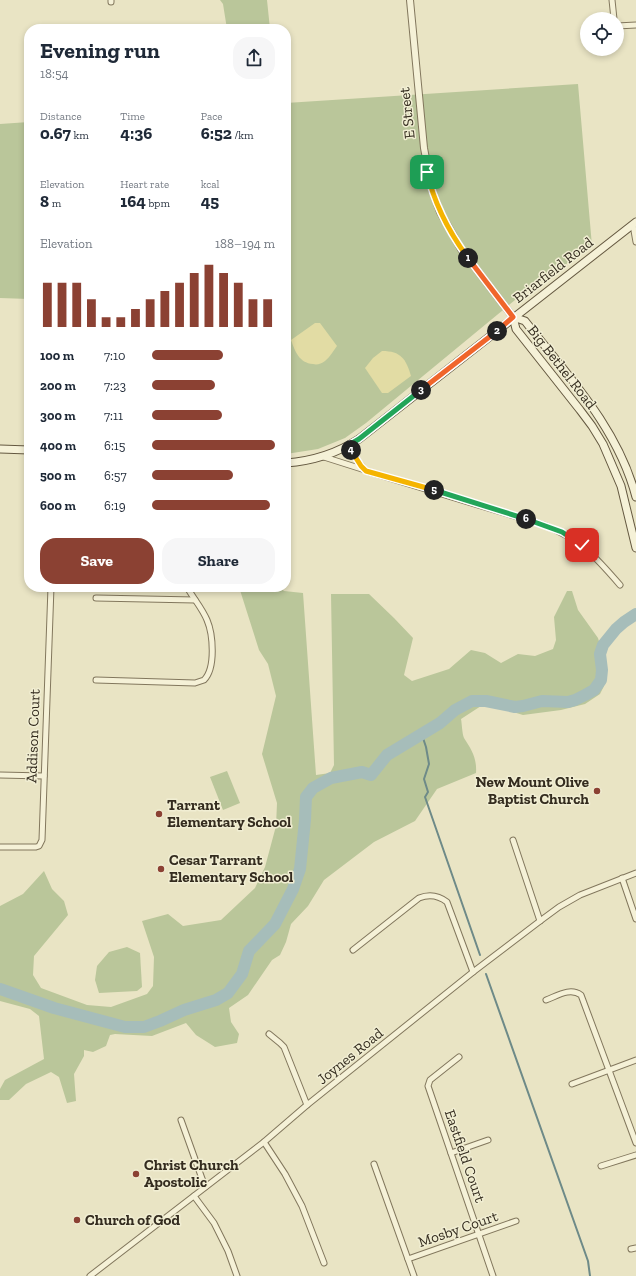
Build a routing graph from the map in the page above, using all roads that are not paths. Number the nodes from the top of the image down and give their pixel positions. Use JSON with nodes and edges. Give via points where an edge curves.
{"nodes":[{"id":1,"x":410,"y":0,"type":"edge"},
{"id":2,"x":612,"y":0,"type":"edge"},
{"id":3,"x":613,"y":12,"type":"edge"},
{"id":4,"x":636,"y":25,"type":"edge"},
{"id":5,"x":624,"y":26,"type":"edge"},
{"id":6,"x":635,"y":223,"type":"edge"},
{"id":7,"x":636,"y":242,"type":"edge"},
{"id":8,"x":513,"y":317,"type":"junction"},
{"id":9,"x":349,"y":445,"type":"junction"},
{"id":10,"x":0,"y":449,"type":"edge"},
{"id":11,"x":24,"y":450,"type":"edge"},
{"id":12,"x":324,"y":457,"type":"junction"},
{"id":13,"x":291,"y":463,"type":"edge"},
{"id":14,"x":366,"y":471,"type":"junction"},
{"id":15,"x":636,"y":497,"type":"edge"},
{"id":16,"x":636,"y":548,"type":"edge"},
{"id":17,"x":620,"y":585,"type":"dead end"},
{"id":18,"x":51,"y":592,"type":"edge"},
{"id":19,"x":190,"y":592,"type":"edge"},
{"id":20,"x":96,"y":598,"type":"dead end"},
{"id":21,"x":195,"y":600,"type":"junction"},
{"id":22,"x":96,"y":680,"type":"dead end"},
{"id":23,"x":0,"y":775,"type":"edge"},
{"id":24,"x":44,"y":776,"type":"junction"},
{"id":25,"x":513,"y":840,"type":"dead end"},
{"id":26,"x":0,"y":847,"type":"edge"},
{"id":27,"x":636,"y":873,"type":"edge"},
{"id":28,"x":622,"y":878,"type":"junction"},
{"id":29,"x":636,"y":919,"type":"edge"},
{"id":30,"x":540,"y":920,"type":"junction"},
{"id":31,"x":353,"y":950,"type":"dead end"},
{"id":32,"x":473,"y":972,"type":"junction"},
{"id":33,"x":546,"y":1000,"type":"dead end"},
{"id":34,"x":270,"y":1034,"type":"dead end"},
{"id":35,"x":459,"y":1057,"type":"dead end"},
{"id":36,"x":636,"y":1060,"type":"edge"},
{"id":37,"x":609,"y":1070,"type":"junction"},
{"id":38,"x":572,"y":1084,"type":"dead end"},
{"id":39,"x":307,"y":1105,"type":"junction"},
{"id":40,"x":181,"y":1120,"type":"dead end"},
{"id":41,"x":488,"y":1140,"type":"dead end"},
{"id":42,"x":264,"y":1142,"type":"junction"},
{"id":43,"x":636,"y":1143,"type":"edge"},
{"id":44,"x":451,"y":1153,"type":"junction"},
{"id":45,"x":636,"y":1155,"type":"edge"},
{"id":46,"x":374,"y":1164,"type":"dead end"},
{"id":47,"x":602,"y":1166,"type":"dead end"},
{"id":48,"x":205,"y":1187,"type":"junction"},
{"id":49,"x":194,"y":1196,"type":"junction"},
{"id":50,"x":516,"y":1221,"type":"dead end"},
{"id":51,"x":480,"y":1234,"type":"junction"},
{"id":52,"x":408,"y":1259,"type":"junction"},
{"id":53,"x":324,"y":1263,"type":"dead end"},
{"id":54,"x":90,"y":1276,"type":"edge"},
{"id":55,"x":237,"y":1276,"type":"edge"},
{"id":56,"x":414,"y":1276,"type":"edge"},
{"id":57,"x":493,"y":1276,"type":"edge"}],
"edges":[{"from":1,"to":8,"type":"street","name":"E Street","via":[[424,148],[432,190],[440,212],[461,249]]},
{"from":2,"to":3,"type":"street"},
{"from":4,"to":5,"type":"street"},
{"from":6,"to":7,"type":"street"},
{"from":6,"to":8,"type":"main road","name":"Briarfield Road"},
{"from":8,"to":9,"type":"main road","name":"Briarfield Road"},
{"from":8,"to":15,"type":"main road","name":"Big Bethel Road","via":[[525,321],[600,417],[621,454]]},
{"from":8,"to":16,"type":"main road","name":"Big Bethel Road","via":[[516,329],[580,410],[603,444],[621,486]]},
{"from":9,"to":12,"type":"main road","name":"Briarfield Road"},
{"from":9,"to":14,"type":"street"},
{"from":10,"to":11,"type":"main road"},
{"from":12,"to":13,"type":"main road","name":"Briarfield Road"},
{"from":12,"to":14,"type":"street"},
{"from":14,"to":17,"type":"street","via":[[544,524],[562,532],[597,558]]},
{"from":18,"to":24,"type":"street","name":"Addison Court"},
{"from":19,"to":21,"type":"street"},
{"from":20,"to":21,"type":"street"},
{"from":21,"to":22,"type":"street","via":[[207,619],[211,637],[210,672],[204,680],[195,683]]},
{"from":23,"to":24,"type":"street"},
{"from":24,"to":26,"type":"street","name":"Addison Court","via":[[41,843],[32,847]]},
{"from":25,"to":30,"type":"street"},
{"from":27,"to":28,"type":"street","name":"Joynes Road"},
{"from":28,"to":29,"type":"street"},
{"from":28,"to":30,"type":"street","name":"Joynes Road","via":[[580,894]]},
{"from":30,"to":32,"type":"street","name":"Joynes Road"},
{"from":31,"to":32,"type":"street","via":[[419,898],[434,895],[447,902]]},
{"from":32,"to":39,"type":"street","name":"Joynes Road"},
{"from":33,"to":37,"type":"street","via":[[572,991],[581,995]]},
{"from":34,"to":39,"type":"street","via":[[284,1047]]},
{"from":35,"to":44,"type":"street","name":"Eastfield Court","via":[[430,1080],[428,1086]]},
{"from":36,"to":37,"type":"street"},
{"from":37,"to":38,"type":"street"},
{"from":37,"to":43,"type":"street"},
{"from":39,"to":42,"type":"street","name":"Joynes Road"},
{"from":40,"to":48,"type":"street"},
{"from":41,"to":44,"type":"street"},
{"from":42,"to":48,"type":"street","name":"Joynes Road"},
{"from":42,"to":53,"type":"street","via":[[302,1206]]},
{"from":44,"to":51,"type":"street","name":"Eastfield Court"},
{"from":45,"to":47,"type":"street"},
{"from":46,"to":52,"type":"street"},
{"from":48,"to":49,"type":"street","name":"Joynes Road"},
{"from":49,"to":54,"type":"street","name":"Joynes Road"},
{"from":49,"to":55,"type":"street","via":[[214,1222]]},
{"from":50,"to":51,"type":"street","name":"Mosby Court"},
{"from":51,"to":52,"type":"street","name":"Mosby Court"},
{"from":51,"to":57,"type":"street","name":"Eastfield Court"},
{"from":52,"to":56,"type":"street"}]}
